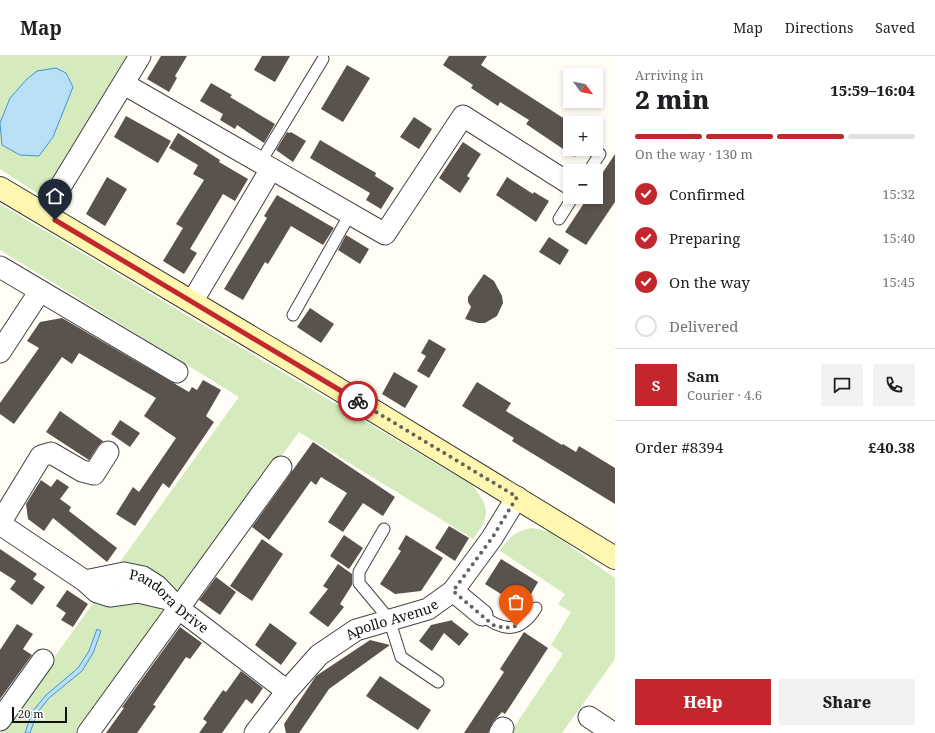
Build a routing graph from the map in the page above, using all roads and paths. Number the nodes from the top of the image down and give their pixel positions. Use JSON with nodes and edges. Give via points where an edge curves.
{"nodes":[{"id":1,"x":140,"y":56,"type":"edge"},
{"id":2,"x":323,"y":59,"type":"dead end"},
{"id":3,"x":124,"y":84,"type":"junction"},
{"id":4,"x":265,"y":166,"type":"junction"},
{"id":5,"x":563,"y":180,"type":"edge"},
{"id":6,"x":0,"y":188,"type":"edge"},
{"id":7,"x":60,"y":189,"type":"dead end"},
{"id":8,"x":569,"y":204,"type":"edge"},
{"id":9,"x":350,"y":214,"type":"junction"},
{"id":10,"x":559,"y":219,"type":"dead end"},
{"id":11,"x":0,"y":267,"type":"edge"},
{"id":12,"x":40,"y":291,"type":"junction"},
{"id":13,"x":192,"y":302,"type":"junction"},
{"id":14,"x":293,"y":315,"type":"dead end"},
{"id":15,"x":0,"y":352,"type":"edge"},
{"id":16,"x":177,"y":372,"type":"dead end"},
{"id":17,"x":108,"y":452,"type":"dead end"},
{"id":18,"x":281,"y":467,"type":"dead end"},
{"id":19,"x":517,"y":497,"type":"junction"},
{"id":20,"x":0,"y":524,"type":"edge"},
{"id":21,"x":384,"y":529,"type":"dead end"},
{"id":22,"x":615,"y":558,"type":"edge"},
{"id":23,"x":453,"y":591,"type":"junction"},
{"id":24,"x":173,"y":603,"type":"junction"},
{"id":25,"x":536,"y":608,"type":"dead end"},
{"id":26,"x":482,"y":615,"type":"joint"},
{"id":27,"x":390,"y":619,"type":"junction"},
{"id":28,"x":43,"y":660,"type":"dead end"},
{"id":29,"x":438,"y":682,"type":"dead end"},
{"id":30,"x":287,"y":691,"type":"junction"},
{"id":31,"x":589,"y":717,"type":"dead end"},
{"id":32,"x":0,"y":720,"type":"edge"},
{"id":33,"x":88,"y":733,"type":"edge"},
{"id":34,"x":255,"y":733,"type":"edge"},
{"id":35,"x":614,"y":733,"type":"edge"}],
"edges":[{"from":1,"to":3,"type":"street"},
{"from":2,"to":4,"type":"lane"},
{"from":3,"to":4,"type":"street"},
{"from":3,"to":7,"type":"street"},
{"from":4,"to":9,"type":"street"},
{"from":4,"to":13,"type":"street"},
{"from":5,"to":9,"type":"street","via":[[463,116],[385,234]]},
{"from":6,"to":13,"type":"main road"},
{"from":8,"to":10,"type":"lane"},
{"from":9,"to":14,"type":"lane"},
{"from":11,"to":12,"type":"street"},
{"from":12,"to":15,"type":"street"},
{"from":12,"to":16,"type":"street"},
{"from":13,"to":19,"type":"main road"},
{"from":17,"to":20,"type":"street","via":[[94,474],[82,471],[50,453],[41,456]]},
{"from":18,"to":24,"type":"street"},
{"from":19,"to":22,"type":"main road"},
{"from":19,"to":23,"type":"street","name":"Apollo Avenue","via":[[492,538]]},
{"from":20,"to":24,"type":"street","via":[[85,581],[97,592],[110,596],[138,592]]},
{"from":21,"to":27,"type":"lane","via":[[359,572],[359,583]]},
{"from":23,"to":26,"type":"street"},
{"from":23,"to":27,"type":"street","name":"Apollo Avenue","via":[[428,609]]},
{"from":24,"to":30,"type":"street","name":"Pandora Drive"},
{"from":24,"to":33,"type":"street"},
{"from":25,"to":26,"type":"lane","via":[[528,620],[504,628],[493,625]]},
{"from":27,"to":29,"type":"lane","via":[[401,657]]},
{"from":27,"to":30,"type":"street","name":"Apollo Avenue","via":[[356,630],[319,655]]},
{"from":28,"to":32,"type":"street"},
{"from":30,"to":34,"type":"street","name":"Apollo Avenue"},
{"from":31,"to":35,"type":"street"}]}
